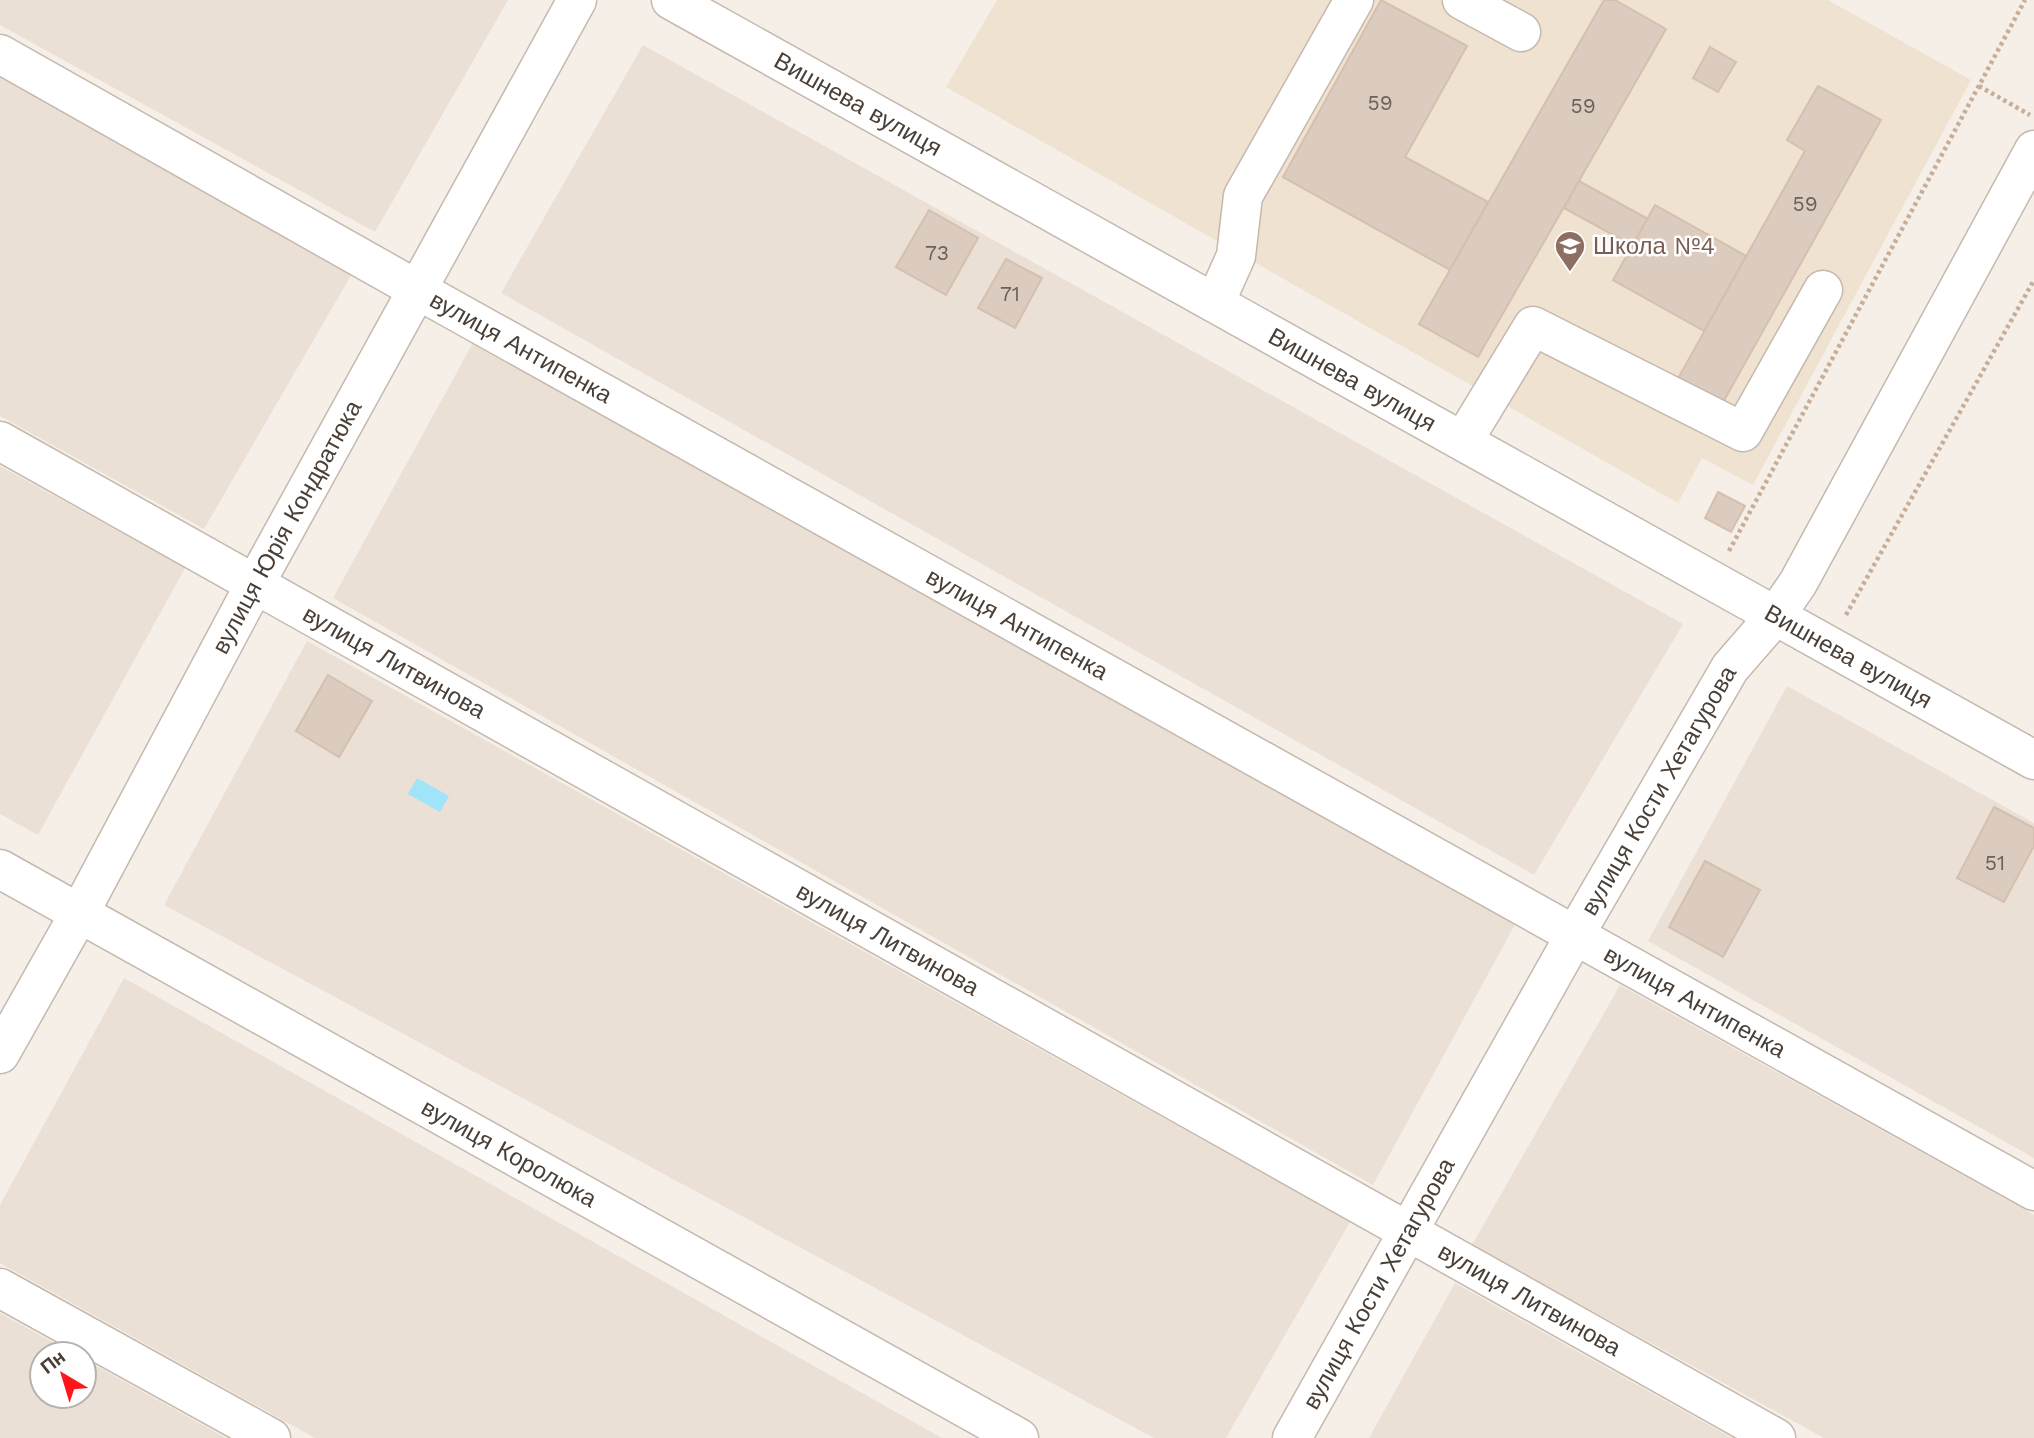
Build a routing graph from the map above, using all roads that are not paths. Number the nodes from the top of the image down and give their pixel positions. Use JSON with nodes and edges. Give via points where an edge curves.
{"nodes":[{"id":1,"x":577,"y":0,"type":"edge"},
{"id":2,"x":671,"y":0,"type":"edge"},
{"id":3,"x":1354,"y":0,"type":"edge"},
{"id":4,"x":1462,"y":0,"type":"edge"},
{"id":5,"x":1521,"y":32,"type":"dead end"},
{"id":6,"x":0,"y":54,"type":"edge"},
{"id":7,"x":2034,"y":150,"type":"edge"},
{"id":8,"x":416,"y":289,"type":"junction"},
{"id":9,"x":1823,"y":290,"type":"dead end"},
{"id":10,"x":1215,"y":303,"type":"junction"},
{"id":11,"x":0,"y":441,"type":"edge"},
{"id":12,"x":1463,"y":441,"type":"junction"},
{"id":13,"x":256,"y":582,"type":"junction"},
{"id":14,"x":1776,"y":615,"type":"junction"},
{"id":15,"x":2034,"y":760,"type":"edge"},
{"id":16,"x":0,"y":869,"type":"edge"},
{"id":17,"x":79,"y":914,"type":"junction"},
{"id":18,"x":1576,"y":933,"type":"junction"},
{"id":19,"x":0,"y":1054,"type":"edge"},
{"id":20,"x":2034,"y":1191,"type":"edge"},
{"id":21,"x":1408,"y":1234,"type":"junction"},
{"id":22,"x":0,"y":1288,"type":"edge"},
{"id":23,"x":271,"y":1438,"type":"edge"},
{"id":24,"x":1018,"y":1438,"type":"edge"},
{"id":25,"x":1293,"y":1438,"type":"edge"},
{"id":26,"x":1776,"y":1438,"type":"edge"}],
"edges":[{"from":1,"to":8,"type":"street","name":"вулиця Юрія Кондратюка"},
{"from":2,"to":10,"type":"street","name":"Вишнева вулиця"},
{"from":3,"to":10,"type":"street","via":[[1243,196],[1236,256]]},
{"from":4,"to":5,"type":"street"},
{"from":6,"to":8,"type":"street","name":"вулиця Антипенка"},
{"from":7,"to":14,"type":"street","name":"вулиця Кости Хетагурова","via":[[1805,571]]},
{"from":8,"to":13,"type":"street","name":"вулиця Юрія Кондратюка"},
{"from":8,"to":18,"type":"street","name":"вулиця Антипенка"},
{"from":9,"to":12,"type":"street","via":[[1743,432],[1533,326]]},
{"from":10,"to":12,"type":"street","name":"Вишнева вулиця"},
{"from":11,"to":13,"type":"street","name":"вулиця Литвинова"},
{"from":12,"to":14,"type":"street","name":"Вишнева вулиця"},
{"from":13,"to":17,"type":"street","name":"вулиця Юрія Кондратюка"},
{"from":13,"to":21,"type":"street","name":"вулиця Литвинова"},
{"from":14,"to":15,"type":"street","name":"Вишнева вулиця"},
{"from":14,"to":18,"type":"street","name":"вулиця Кости Хетагурова","via":[[1730,668]]},
{"from":16,"to":17,"type":"street","name":"вулиця Королюка"},
{"from":17,"to":19,"type":"street","name":"вулиця Юрія Кондратюка"},
{"from":17,"to":24,"type":"street","name":"вулиця Королюка"},
{"from":18,"to":20,"type":"street","name":"вулиця Антипенка"},
{"from":18,"to":21,"type":"street","name":"вулиця Кости Хетагурова"},
{"from":21,"to":25,"type":"street","name":"вулиця Кости Хетагурова"},
{"from":21,"to":26,"type":"street","name":"вулиця Литвинова"},
{"from":22,"to":23,"type":"street"}]}
